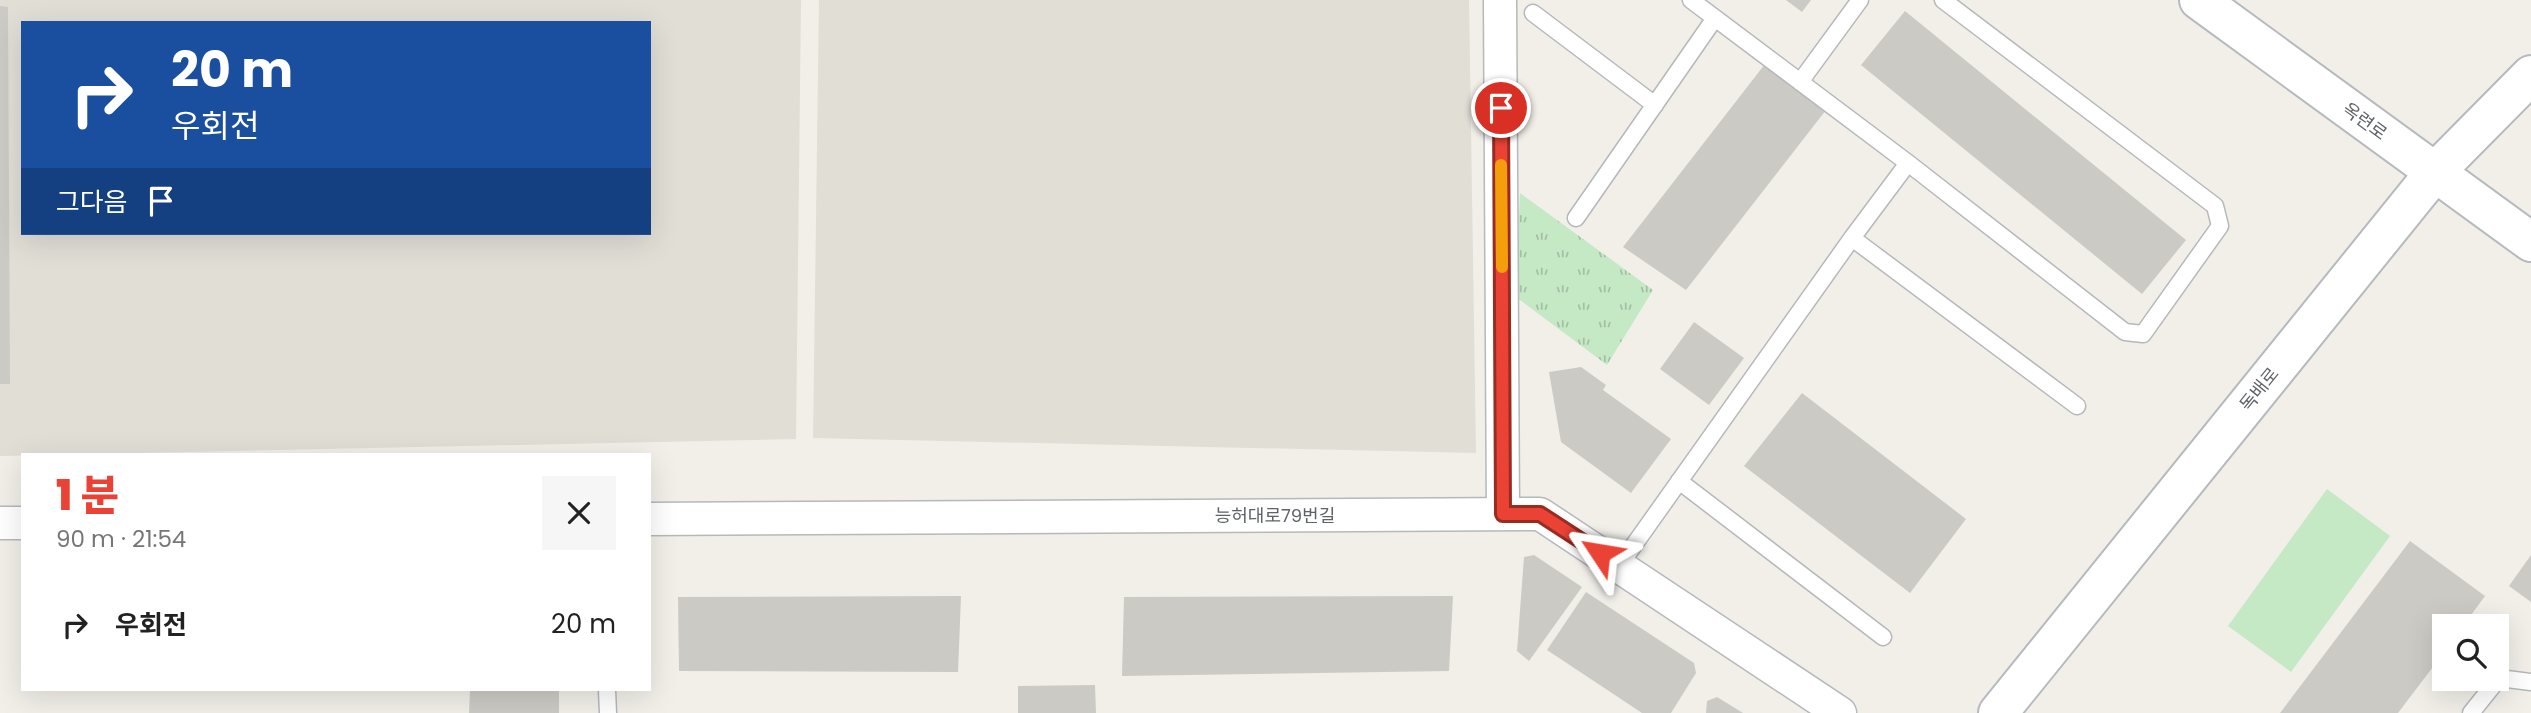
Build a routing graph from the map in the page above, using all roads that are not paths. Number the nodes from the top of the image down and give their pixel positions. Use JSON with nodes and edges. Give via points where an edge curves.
{"nodes":[{"id":1,"x":1500,"y":0,"type":"edge"},
{"id":2,"x":1691,"y":0,"type":"edge"},
{"id":3,"x":1860,"y":0,"type":"edge"},
{"id":4,"x":1943,"y":0,"type":"edge"},
{"id":5,"x":2199,"y":0,"type":"edge"},
{"id":6,"x":1533,"y":13,"type":"dead end"},
{"id":7,"x":1715,"y":18,"type":"junction"},
{"id":8,"x":2531,"y":75,"type":"edge"},
{"id":9,"x":1800,"y":82,"type":"junction"},
{"id":10,"x":1655,"y":104,"type":"junction"},
{"id":11,"x":1908,"y":163,"type":"junction"},
{"id":12,"x":2435,"y":172,"type":"junction"},
{"id":13,"x":1576,"y":218,"type":"dead end"},
{"id":14,"x":1852,"y":237,"type":"junction"},
{"id":15,"x":2531,"y":242,"type":"edge"},
{"id":16,"x":2077,"y":406,"type":"dead end"},
{"id":17,"x":1679,"y":481,"type":"junction"},
{"id":18,"x":1503,"y":514,"type":"junction"},
{"id":19,"x":651,"y":519,"type":"edge"},
{"id":20,"x":0,"y":523,"type":"edge"},
{"id":21,"x":21,"y":523,"type":"edge"},
{"id":22,"x":1619,"y":566,"type":"junction"},
{"id":23,"x":1883,"y":637,"type":"dead end"},
{"id":24,"x":2531,"y":682,"type":"edge"},
{"id":25,"x":607,"y":691,"type":"edge"},
{"id":26,"x":608,"y":713,"type":"edge"},
{"id":27,"x":1840,"y":713,"type":"edge"},
{"id":28,"x":1998,"y":713,"type":"edge"},
{"id":29,"x":2471,"y":713,"type":"edge"}],
"edges":[{"from":1,"to":18,"type":"street"},
{"from":2,"to":7,"type":"lane"},
{"from":3,"to":9,"type":"lane"},
{"from":4,"to":11,"type":"lane","via":[[2215,206],[2220,226],[2143,334],[2125,332]]},
{"from":5,"to":12,"type":"main road","name":"옥련로"},
{"from":6,"to":10,"type":"lane"},
{"from":7,"to":9,"type":"lane"},
{"from":7,"to":10,"type":"lane"},
{"from":8,"to":12,"type":"main road","name":"독배로"},
{"from":9,"to":11,"type":"lane"},
{"from":10,"to":13,"type":"lane"},
{"from":11,"to":14,"type":"lane"},
{"from":12,"to":15,"type":"main road","name":"옥련로"},
{"from":12,"to":28,"type":"main road","name":"독배로"},
{"from":14,"to":16,"type":"lane"},
{"from":14,"to":17,"type":"lane"},
{"from":17,"to":22,"type":"lane"},
{"from":17,"to":23,"type":"lane"},
{"from":18,"to":19,"type":"street","name":"능허대로79번길"},
{"from":18,"to":22,"type":"street","name":"능허대로79번길","via":[[1540,514]]},
{"from":20,"to":21,"type":"street"},
{"from":22,"to":27,"type":"street","name":"능허대로79번길"},
{"from":24,"to":29,"type":"lane","via":[[2499,678]]},
{"from":25,"to":26,"type":"lane"}]}
